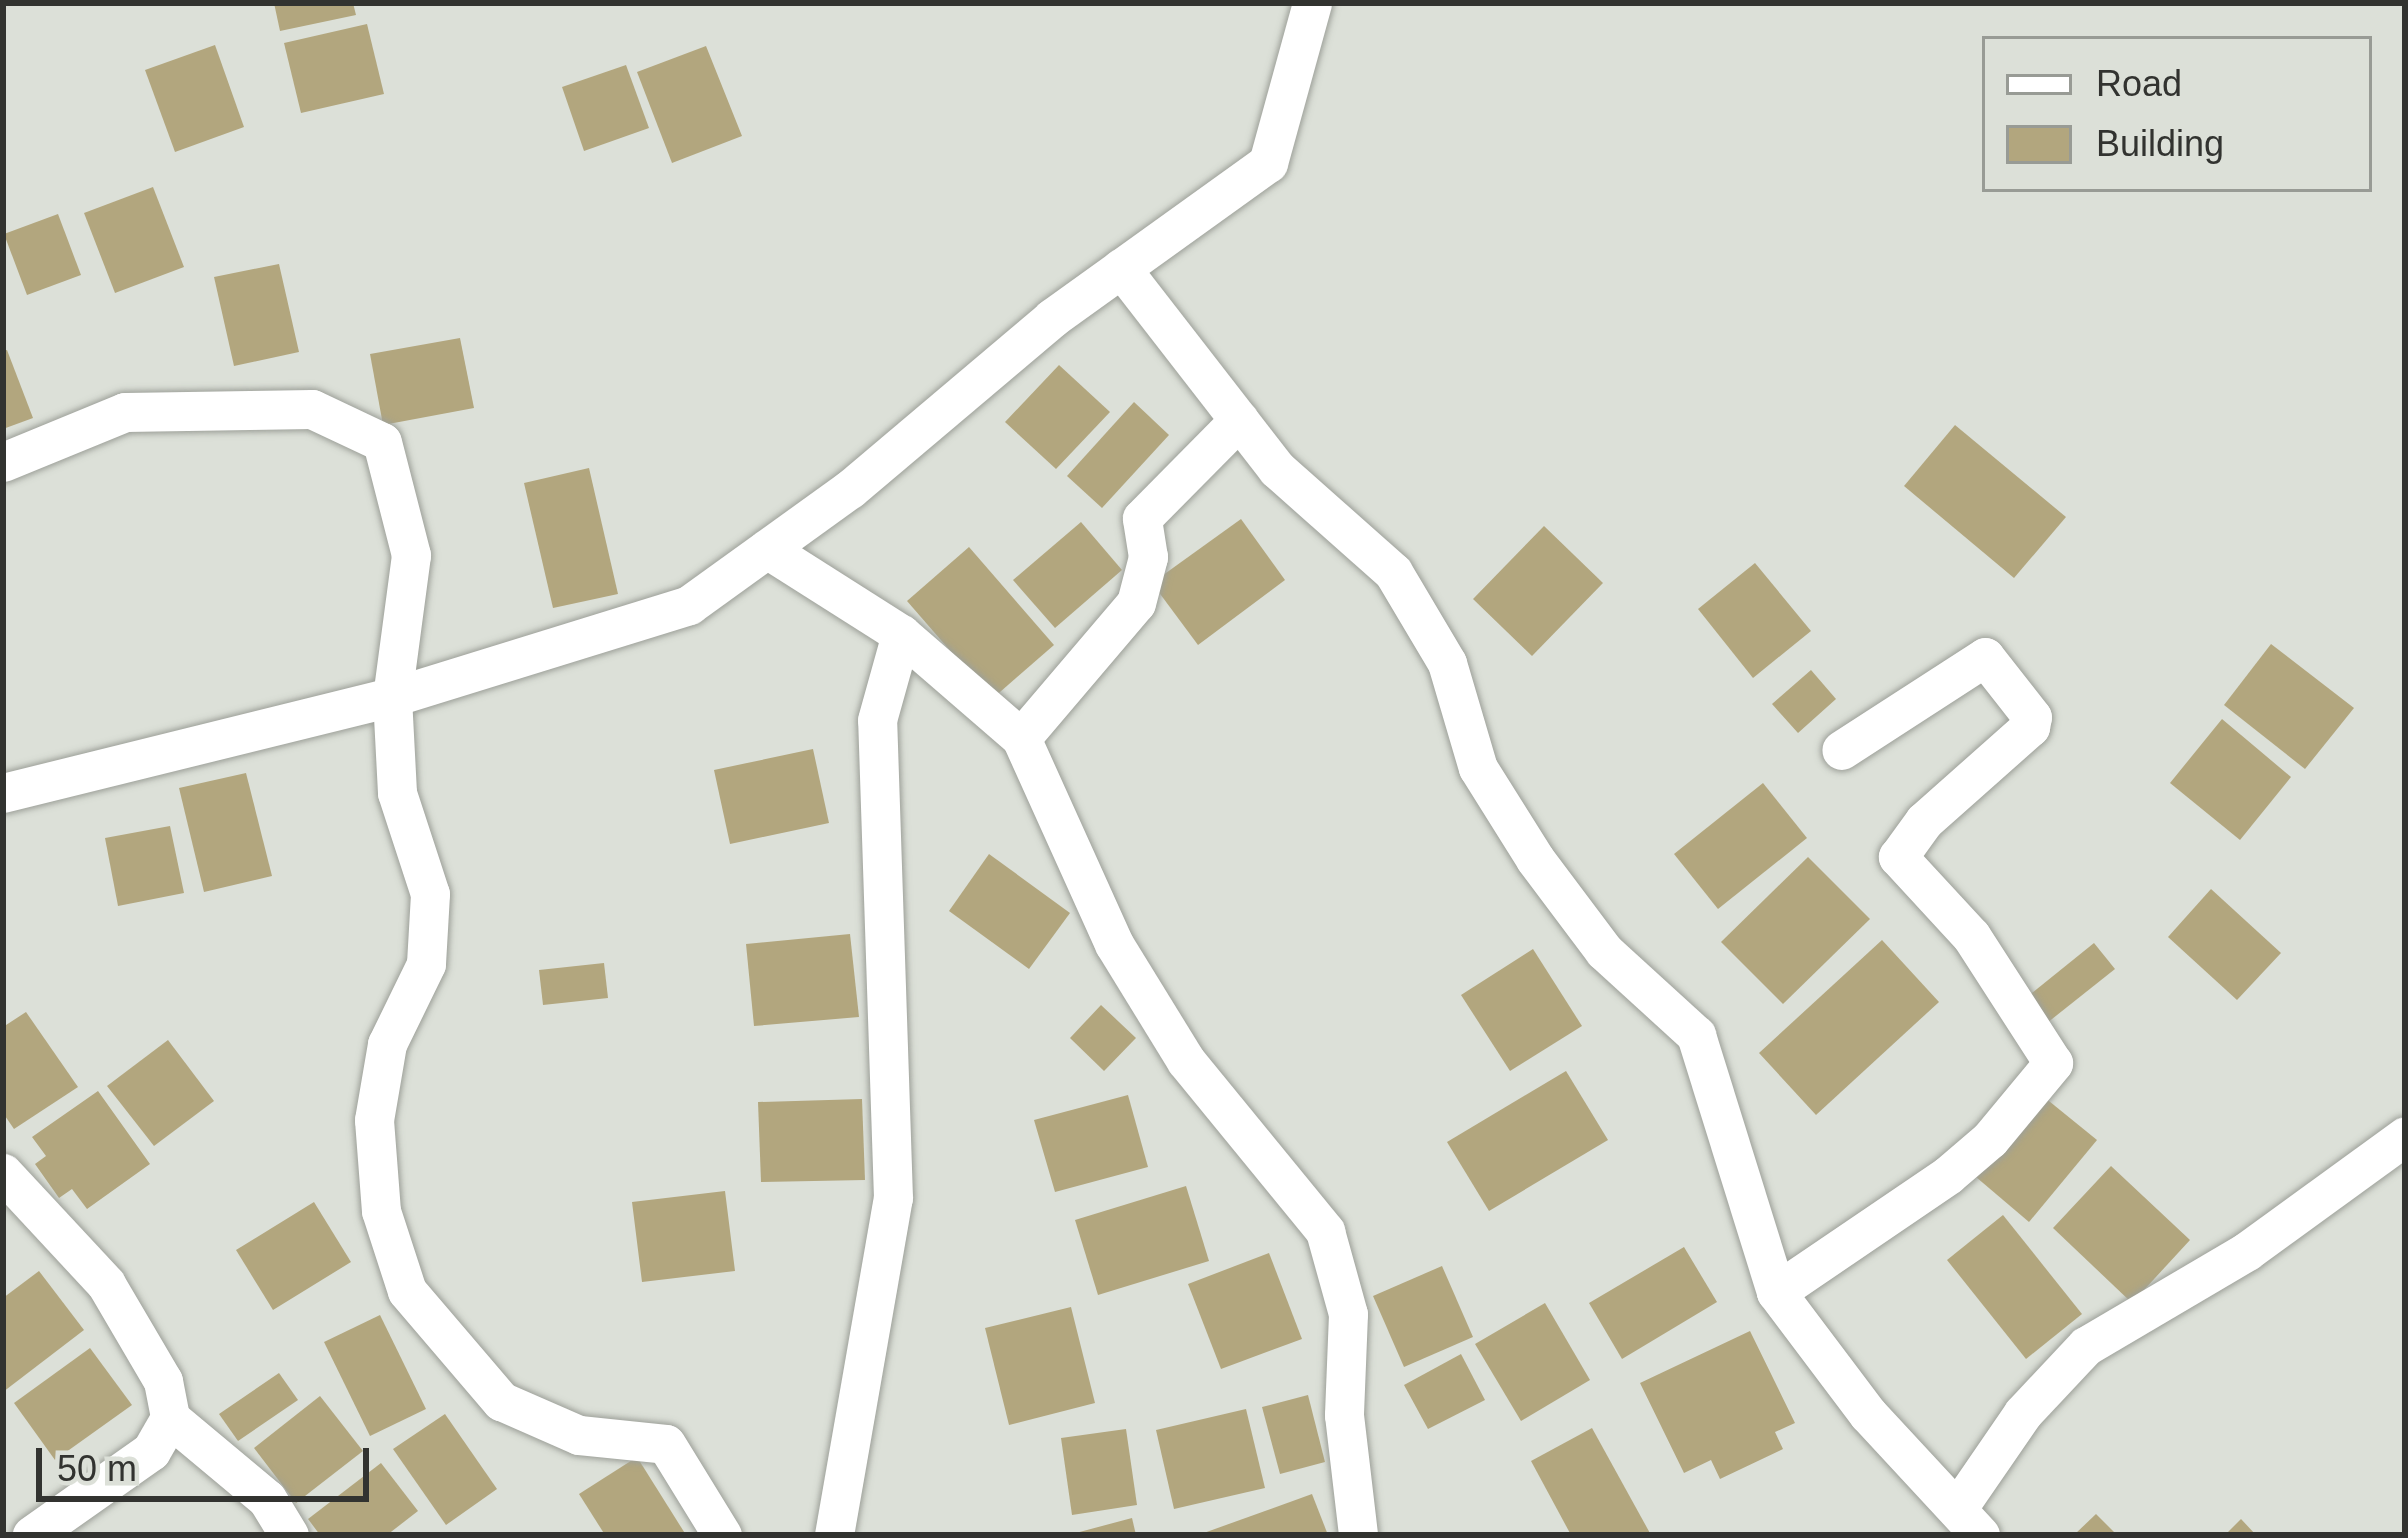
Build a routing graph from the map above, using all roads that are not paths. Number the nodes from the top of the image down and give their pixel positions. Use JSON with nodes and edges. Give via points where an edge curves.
{"nodes":[{"id":1,"x":1312,"y":3,"type":"edge"},
{"id":2,"x":1121,"y":268,"type":"junction"},
{"id":3,"x":1239,"y":421,"type":"junction"},
{"id":4,"x":3,"y":462,"type":"edge"},
{"id":5,"x":767,"y":549,"type":"junction"},
{"id":6,"x":901,"y":634,"type":"junction"},
{"id":7,"x":392,"y":697,"type":"junction"},
{"id":8,"x":1021,"y":738,"type":"junction"},
{"id":9,"x":1840,"y":750,"type":"dead end"},
{"id":10,"x":3,"y":793,"type":"edge"},
{"id":11,"x":2405,"y":1136,"type":"edge"},
{"id":12,"x":3,"y":1173,"type":"edge"},
{"id":13,"x":1776,"y":1292,"type":"junction"},
{"id":14,"x":170,"y":1418,"type":"junction"},
{"id":15,"x":1968,"y":1522,"type":"edge"},
{"id":16,"x":32,"y":1535,"type":"edge"},
{"id":17,"x":289,"y":1535,"type":"edge"},
{"id":18,"x":722,"y":1535,"type":"edge"},
{"id":19,"x":834,"y":1535,"type":"edge"},
{"id":20,"x":1358,"y":1535,"type":"edge"}],
"edges":[{"from":1,"to":2,"type":"street","via":[[1268,163]]},
{"from":2,"to":3,"type":"street"},
{"from":2,"to":5,"type":"street"},
{"from":3,"to":8,"type":"street","via":[[1142,518],[1148,557],[1136,603]]},
{"from":3,"to":13,"type":"street","via":[[1277,469],[1393,572],[1447,663],[1478,767],[1535,859],[1604,951],[1696,1035]]},
{"from":4,"to":7,"type":"street","via":[[125,412],[312,409],[382,442],[411,555]]},
{"from":5,"to":6,"type":"street"},
{"from":5,"to":7,"type":"street","via":[[689,605]]},
{"from":6,"to":8,"type":"street"},
{"from":6,"to":19,"type":"street","via":[[877,720],[893,1198]]},
{"from":7,"to":10,"type":"street"},
{"from":7,"to":18,"type":"street","via":[[397,793],[430,894],[427,964],[388,1044],[374,1120],[381,1211],[407,1291],[501,1401],[579,1435],[666,1444]]},
{"from":8,"to":20,"type":"street","via":[[1114,944],[1186,1061],[1325,1232],[1348,1314],[1344,1415]]},
{"from":9,"to":13,"type":"street","via":[[1985,657],[2032,717],[2030,728],[1924,821],[1898,857],[1971,936],[2053,1063],[1990,1139],[1948,1175]]},
{"from":11,"to":15,"type":"street","via":[[2248,1251],[2086,1346],[2024,1413]]},
{"from":12,"to":14,"type":"street","via":[[106,1284],[164,1381]]},
{"from":13,"to":15,"type":"street","via":[[1868,1414]]},
{"from":14,"to":16,"type":"street","via":[[151,1451]]},
{"from":14,"to":17,"type":"street","via":[[266,1498]]}]}
